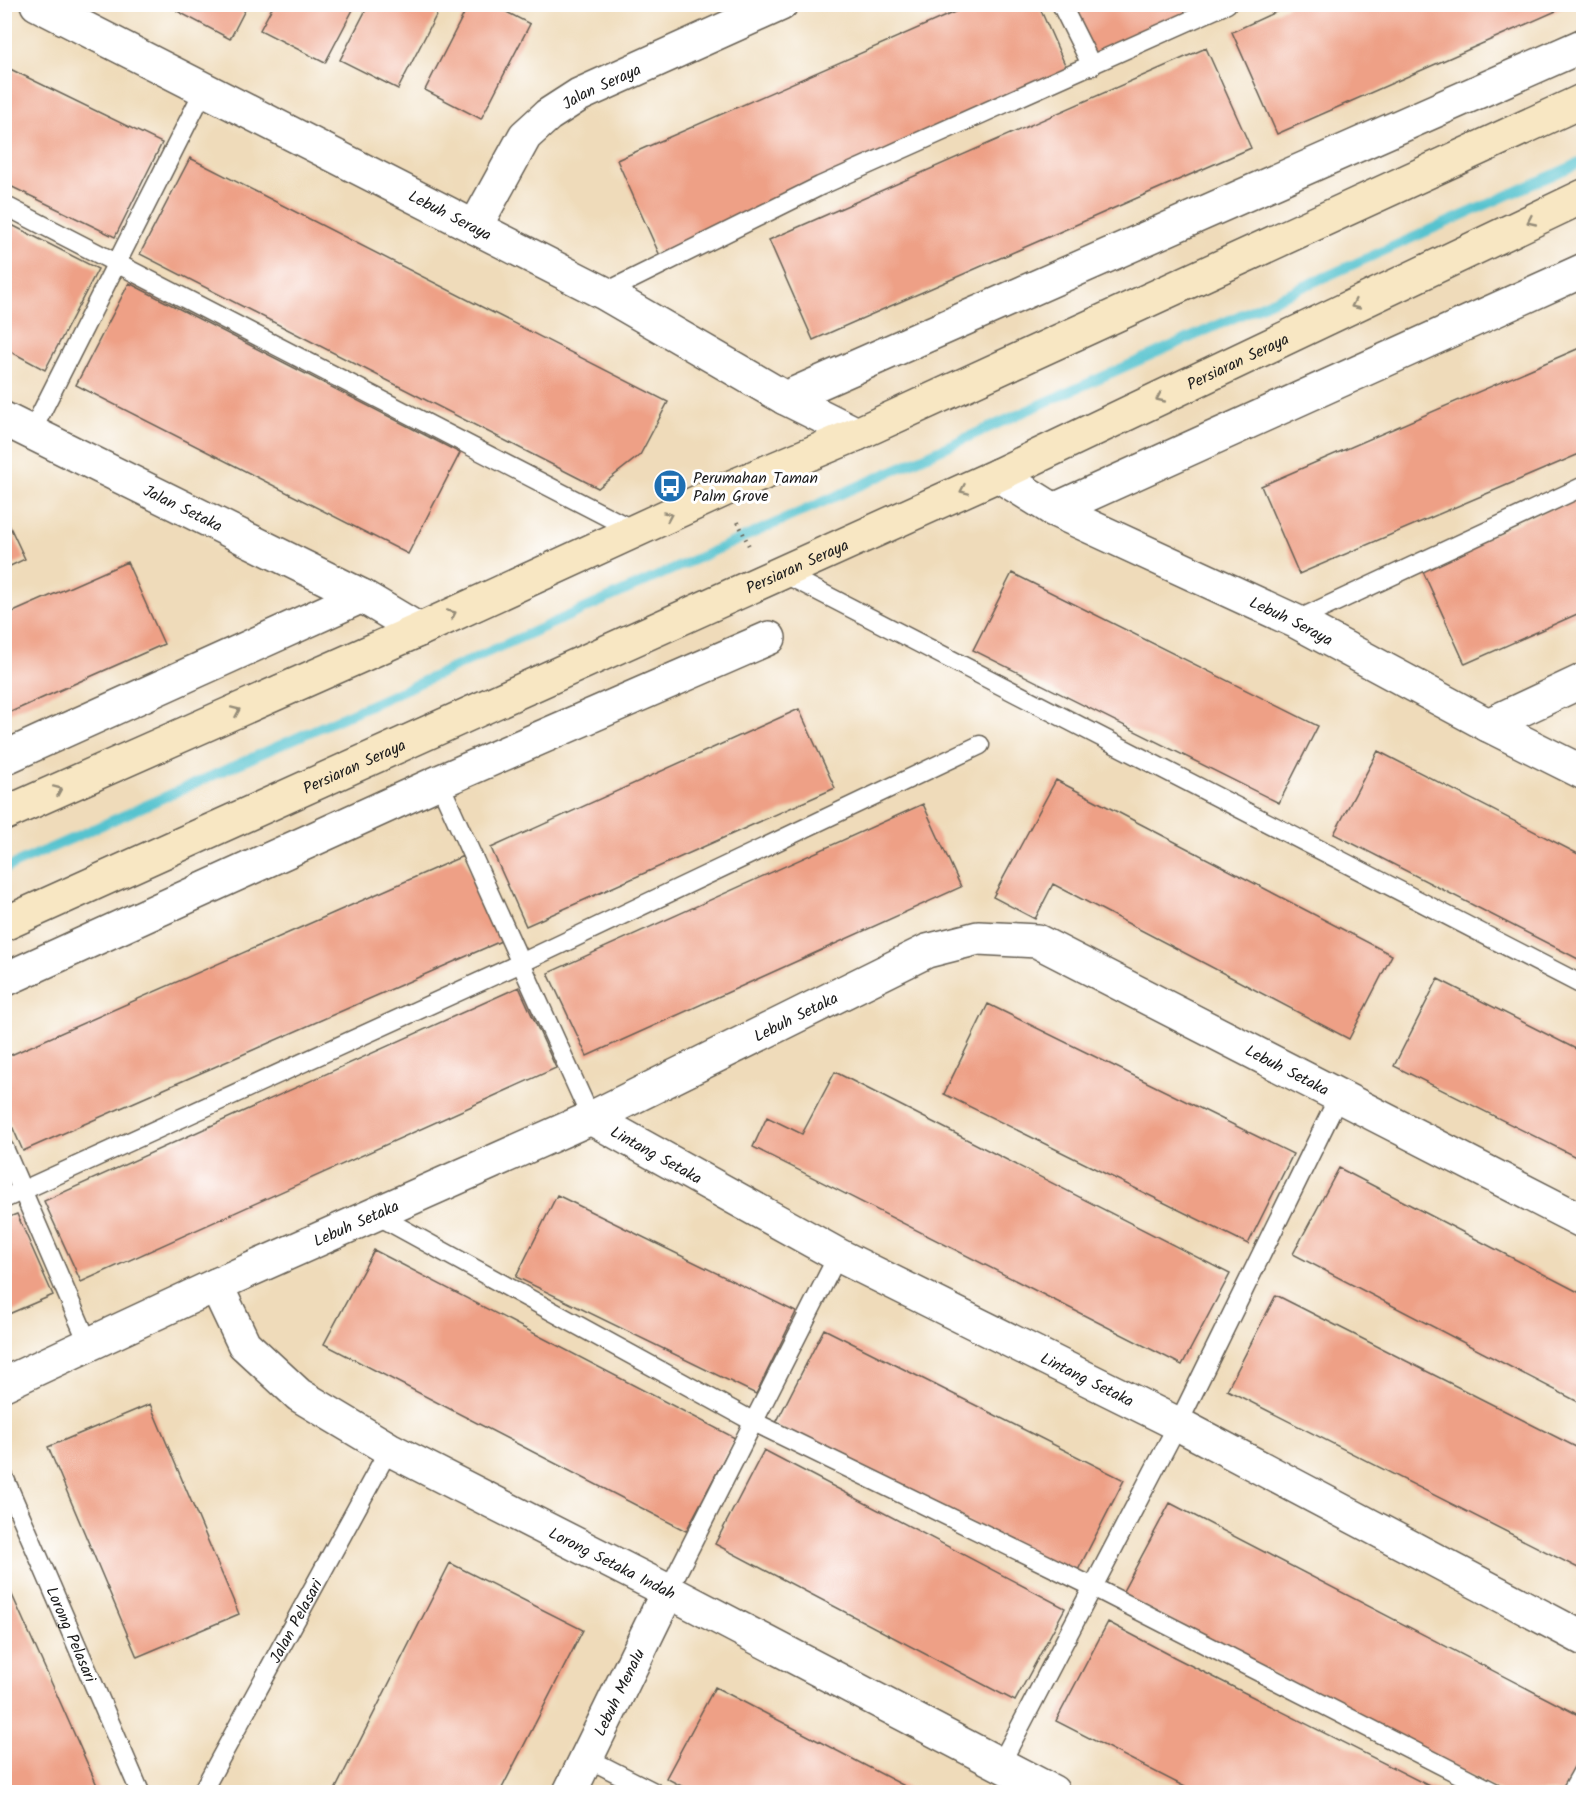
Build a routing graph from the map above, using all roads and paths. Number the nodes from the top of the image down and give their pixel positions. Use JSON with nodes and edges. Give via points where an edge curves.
{"nodes":[{"id":1,"x":37,"y":4,"type":"edge"},
{"id":2,"x":781,"y":4,"type":"edge"},
{"id":3,"x":1061,"y":4,"type":"edge"},
{"id":4,"x":1227,"y":4,"type":"edge"},
{"id":5,"x":1584,"y":45,"type":"edge"},
{"id":6,"x":1092,"y":66,"type":"junction"},
{"id":7,"x":204,"y":90,"type":"junction"},
{"id":8,"x":1584,"y":100,"type":"edge"},
{"id":9,"x":1584,"y":196,"type":"edge"},
{"id":10,"x":4,"y":206,"type":"edge"},
{"id":11,"x":474,"y":227,"type":"junction"},
{"id":12,"x":117,"y":264,"type":"junction"},
{"id":13,"x":1584,"y":270,"type":"edge"},
{"id":14,"x":604,"y":293,"type":"junction"},
{"id":15,"x":785,"y":398,"type":"junction"},
{"id":16,"x":18,"y":426,"type":"edge"},
{"id":17,"x":857,"y":434,"type":"junction"},
{"id":18,"x":998,"y":475,"type":"junction"},
{"id":19,"x":1584,"y":486,"type":"edge"},
{"id":20,"x":1054,"y":510,"type":"junction"},
{"id":21,"x":736,"y":517,"type":"dead end"},
{"id":22,"x":634,"y":531,"type":"junction"},
{"id":23,"x":753,"y":554,"type":"dead end"},
{"id":24,"x":783,"y":573,"type":"junction"},
{"id":25,"x":362,"y":596,"type":"junction"},
{"id":26,"x":1295,"y":621,"type":"junction"},
{"id":27,"x":419,"y":630,"type":"junction"},
{"id":28,"x":769,"y":638,"type":"dead end"},
{"id":29,"x":1584,"y":680,"type":"edge"},
{"id":30,"x":1488,"y":725,"type":"junction"},
{"id":31,"x":980,"y":745,"type":"dead end"},
{"id":32,"x":4,"y":758,"type":"edge"},
{"id":33,"x":1584,"y":773,"type":"edge"},
{"id":34,"x":439,"y":782,"type":"junction"},
{"id":35,"x":4,"y":814,"type":"edge"},
{"id":36,"x":4,"y":924,"type":"edge"},
{"id":37,"x":521,"y":963,"type":"junction"},
{"id":38,"x":4,"y":980,"type":"edge"},
{"id":39,"x":1584,"y":986,"type":"edge"},
{"id":40,"x":1339,"y":1096,"type":"junction"},
{"id":41,"x":591,"y":1118,"type":"junction"},
{"id":42,"x":4,"y":1148,"type":"edge"},
{"id":43,"x":23,"y":1191,"type":"junction"},
{"id":44,"x":4,"y":1199,"type":"edge"},
{"id":45,"x":375,"y":1214,"type":"junction"},
{"id":46,"x":1584,"y":1222,"type":"edge"},
{"id":47,"x":838,"y":1256,"type":"junction"},
{"id":48,"x":216,"y":1286,"type":"junction"},
{"id":49,"x":88,"y":1345,"type":"junction"},
{"id":50,"x":4,"y":1384,"type":"edge"},
{"id":51,"x":754,"y":1422,"type":"junction"},
{"id":52,"x":1178,"y":1425,"type":"junction"},
{"id":53,"x":389,"y":1449,"type":"junction"},
{"id":54,"x":4,"y":1477,"type":"edge"},
{"id":55,"x":1093,"y":1587,"type":"junction"},
{"id":56,"x":668,"y":1591,"type":"junction"},
{"id":57,"x":1584,"y":1639,"type":"edge"},
{"id":58,"x":586,"y":1758,"type":"junction"},
{"id":59,"x":1000,"y":1765,"type":"junction"},
{"id":60,"x":1584,"y":1769,"type":"edge"},
{"id":61,"x":140,"y":1792,"type":"edge"},
{"id":62,"x":202,"y":1792,"type":"edge"},
{"id":63,"x":570,"y":1792,"type":"edge"},
{"id":64,"x":654,"y":1792,"type":"edge"},
{"id":65,"x":1053,"y":1792,"type":"edge"},
{"id":66,"x":1494,"y":1792,"type":"edge"},
{"id":67,"x":1571,"y":1792,"type":"edge"}],
"edges":[{"from":1,"to":7,"type":"street","name":"Lebuh Seraya"},
{"from":2,"to":11,"type":"street","name":"Jalan Seraya","via":[[579,95],[548,115],[525,136]]},
{"from":3,"to":6,"type":"lane"},
{"from":4,"to":6,"type":"lane"},
{"from":5,"to":15,"type":"street"},
{"from":6,"to":14,"type":"lane","via":[[820,186]]},
{"from":7,"to":11,"type":"street","name":"Lebuh Seraya"},
{"from":7,"to":12,"type":"lane"},
{"from":8,"to":17,"type":"main road"},
{"from":9,"to":18,"type":"main road","name":"Persiaran Seraya","one_way":true},
{"from":10,"to":12,"type":"lane"},
{"from":11,"to":14,"type":"street","name":"Lebuh Seraya"},
{"from":12,"to":16,"type":"lane"},
{"from":12,"to":22,"type":"lane"},
{"from":13,"to":20,"type":"street"},
{"from":14,"to":15,"type":"street","name":"Lebuh Seraya"},
{"from":15,"to":17,"type":"street","name":"Lebuh Seraya"},
{"from":16,"to":25,"type":"street","name":"Jalan Setaka"},
{"from":22,"to":17,"type":"main road","one_way":true},
{"from":18,"to":20,"type":"street","name":"Lebuh Seraya"},
{"from":18,"to":24,"type":"main road","name":"Persiaran Seraya","one_way":true},
{"from":19,"to":26,"type":"lane"},
{"from":20,"to":26,"type":"street","name":"Lebuh Seraya"},
{"from":21,"to":23,"type":"path"},
{"from":27,"to":22,"type":"main road","one_way":true},
{"from":24,"to":36,"type":"main road","name":"Persiaran Seraya"},
{"from":24,"to":39,"type":"lane"},
{"from":25,"to":27,"type":"street","name":"Jalan Setaka"},
{"from":25,"to":32,"type":"street"},
{"from":26,"to":30,"type":"street","name":"Lebuh Seraya"},
{"from":35,"to":27,"type":"main road","one_way":true},
{"from":28,"to":34,"type":"street"},
{"from":29,"to":30,"type":"street"},
{"from":30,"to":33,"type":"street","name":"Lebuh Seraya"},
{"from":31,"to":37,"type":"lane"},
{"from":34,"to":37,"type":"lane"},
{"from":34,"to":38,"type":"street"},
{"from":37,"to":41,"type":"lane"},
{"from":37,"to":43,"type":"lane"},
{"from":40,"to":41,"type":"street","name":"Lebuh Setaka","via":[[1037,941],[978,938],[927,951]]},
{"from":40,"to":46,"type":"street","name":"Lebuh Setaka"},
{"from":40,"to":52,"type":"lane"},
{"from":41,"to":45,"type":"street","name":"Lebuh Setaka"},
{"from":41,"to":47,"type":"street","name":"Lintang Setaka"},
{"from":42,"to":43,"type":"lane"},
{"from":43,"to":44,"type":"lane"},
{"from":43,"to":49,"type":"lane"},
{"from":45,"to":48,"type":"street","name":"Lebuh Setaka"},
{"from":45,"to":51,"type":"lane"},
{"from":47,"to":51,"type":"lane"},
{"from":47,"to":52,"type":"street","name":"Lintang Setaka"},
{"from":48,"to":49,"type":"street","name":"Lebuh Setaka"},
{"from":48,"to":53,"type":"street","name":"Lorong Setaka Indah","via":[[244,1344],[299,1395]]},
{"from":49,"to":50,"type":"street","name":"Lebuh Setaka"},
{"from":51,"to":55,"type":"lane"},
{"from":51,"to":56,"type":"lane"},
{"from":52,"to":55,"type":"lane"},
{"from":52,"to":57,"type":"street","name":"Lintang Setaka"},
{"from":53,"to":56,"type":"street","name":"Lorong Setaka Indah"},
{"from":53,"to":62,"type":"lane","name":"Jalan Pelasari"},
{"from":54,"to":61,"type":"lane","name":"Lorong Pelasari"},
{"from":55,"to":59,"type":"lane"},
{"from":55,"to":66,"type":"lane"},
{"from":56,"to":58,"type":"street","name":"Lebuh Menalu"},
{"from":56,"to":59,"type":"street","name":"Lorong Setaka Indah"},
{"from":58,"to":63,"type":"street","name":"Lebuh Menalu"},
{"from":58,"to":64,"type":"lane"},
{"from":59,"to":65,"type":"street","name":"Lorong Setaka Indah"},
{"from":60,"to":67,"type":"lane"}]}
